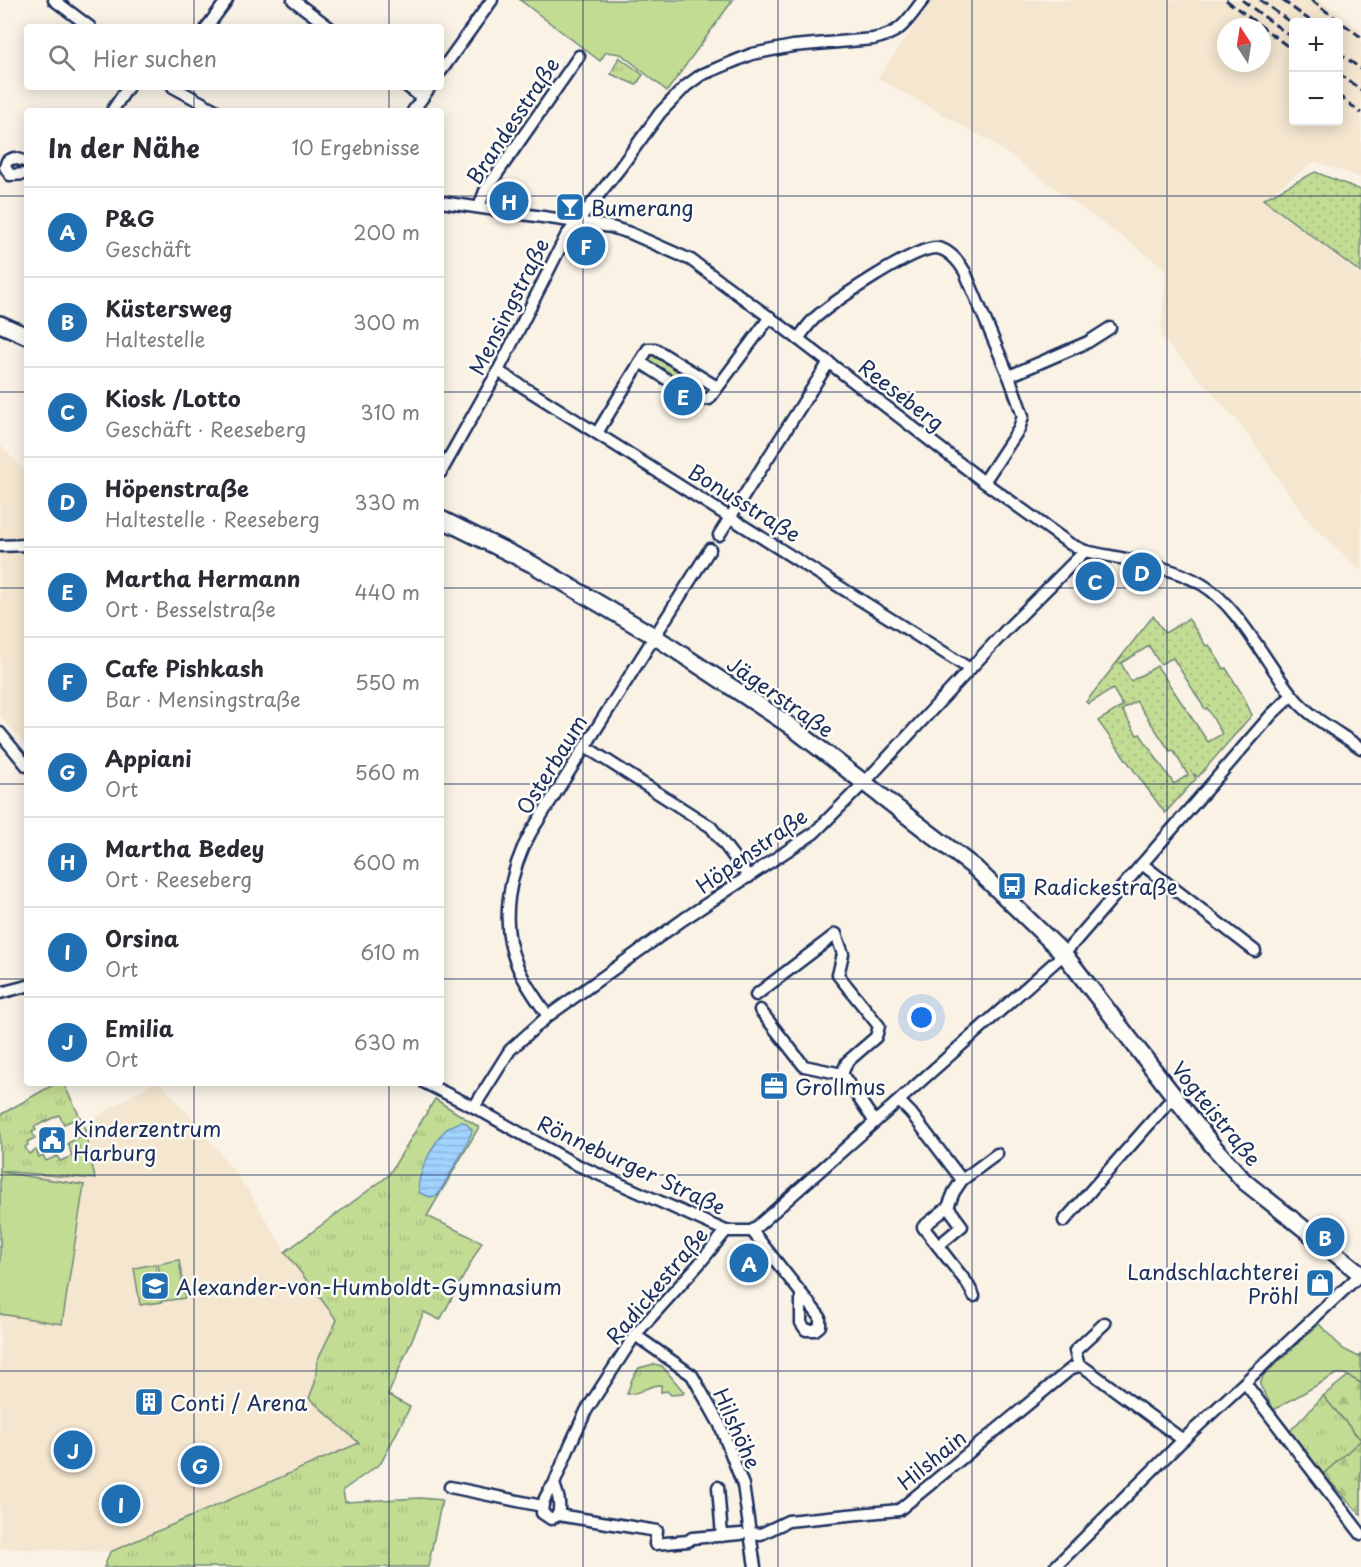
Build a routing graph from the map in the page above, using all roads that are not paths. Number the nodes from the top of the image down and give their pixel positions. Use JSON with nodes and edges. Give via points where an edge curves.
{"nodes":[{"id":1,"x":227,"y":0,"type":"edge"},
{"id":2,"x":293,"y":0,"type":"edge"},
{"id":3,"x":492,"y":0,"type":"edge"},
{"id":4,"x":923,"y":0,"type":"edge"},
{"id":5,"x":56,"y":1,"type":"edge"},
{"id":6,"x":86,"y":24,"type":"edge"},
{"id":7,"x":209,"y":24,"type":"edge"},
{"id":8,"x":324,"y":24,"type":"edge"},
{"id":9,"x":579,"y":56,"type":"dead end"},
{"id":10,"x":444,"y":67,"type":"edge"},
{"id":11,"x":126,"y":90,"type":"edge"},
{"id":12,"x":178,"y":90,"type":"edge"},
{"id":13,"x":412,"y":90,"type":"edge"},
{"id":14,"x":428,"y":90,"type":"edge"},
{"id":15,"x":422,"y":98,"type":"junction"},
{"id":16,"x":114,"y":108,"type":"edge"},
{"id":17,"x":212,"y":108,"type":"edge"},
{"id":18,"x":415,"y":108,"type":"edge"},
{"id":19,"x":24,"y":161,"type":"edge"},
{"id":20,"x":24,"y":174,"type":"edge"},
{"id":21,"x":444,"y":202,"type":"edge"},
{"id":22,"x":479,"y":207,"type":"junction"},
{"id":23,"x":577,"y":222,"type":"junction"},
{"id":24,"x":770,"y":317,"type":"junction"},
{"id":25,"x":0,"y":324,"type":"edge"},
{"id":26,"x":1110,"y":327,"type":"dead end"},
{"id":27,"x":24,"y":335,"type":"edge"},
{"id":28,"x":798,"y":339,"type":"junction"},
{"id":29,"x":640,"y":362,"type":"junction"},
{"id":30,"x":829,"y":362,"type":"junction"},
{"id":31,"x":498,"y":371,"type":"junction"},
{"id":32,"x":1009,"y":376,"type":"junction"},
{"id":33,"x":717,"y":387,"type":"junction"},
{"id":34,"x":597,"y":433,"type":"junction"},
{"id":35,"x":444,"y":467,"type":"edge"},
{"id":36,"x":984,"y":482,"type":"junction"},
{"id":37,"x":731,"y":517,"type":"junction"},
{"id":38,"x":444,"y":520,"type":"edge"},
{"id":39,"x":719,"y":535,"type":"dead end"},
{"id":40,"x":24,"y":545,"type":"edge"},
{"id":41,"x":0,"y":546,"type":"edge"},
{"id":42,"x":710,"y":549,"type":"dead end"},
{"id":43,"x":1084,"y":551,"type":"junction"},
{"id":44,"x":654,"y":636,"type":"junction"},
{"id":45,"x":970,"y":669,"type":"junction"},
{"id":46,"x":1292,"y":695,"type":"junction"},
{"id":47,"x":0,"y":733,"type":"edge"},
{"id":48,"x":586,"y":747,"type":"junction"},
{"id":49,"x":1361,"y":748,"type":"edge"},
{"id":50,"x":24,"y":762,"type":"edge"},
{"id":51,"x":865,"y":782,"type":"junction"},
{"id":52,"x":1142,"y":864,"type":"junction"},
{"id":53,"x":749,"y":877,"type":"junction"},
{"id":54,"x":1256,"y":951,"type":"dead end"},
{"id":55,"x":1064,"y":954,"type":"junction"},
{"id":56,"x":24,"y":987,"type":"edge"},
{"id":57,"x":0,"y":993,"type":"edge"},
{"id":58,"x":756,"y":995,"type":"dead end"},
{"id":59,"x":760,"y":1010,"type":"dead end"},
{"id":60,"x":548,"y":1016,"type":"junction"},
{"id":61,"x":842,"y":1074,"type":"junction"},
{"id":62,"x":431,"y":1086,"type":"edge"},
{"id":63,"x":1175,"y":1095,"type":"junction"},
{"id":64,"x":900,"y":1102,"type":"junction"},
{"id":65,"x":474,"y":1107,"type":"junction"},
{"id":66,"x":875,"y":1122,"type":"junction"},
{"id":67,"x":997,"y":1154,"type":"dead end"},
{"id":68,"x":962,"y":1180,"type":"junction"},
{"id":69,"x":948,"y":1207,"type":"junction"},
{"id":70,"x":1064,"y":1221,"type":"dead end"},
{"id":71,"x":726,"y":1231,"type":"junction"},
{"id":72,"x":752,"y":1231,"type":"junction"},
{"id":73,"x":938,"y":1246,"type":"junction"},
{"id":74,"x":1361,"y":1274,"type":"edge"},
{"id":75,"x":801,"y":1294,"type":"dead end"},
{"id":76,"x":974,"y":1296,"type":"dead end"},
{"id":77,"x":1105,"y":1323,"type":"dead end"},
{"id":78,"x":635,"y":1335,"type":"junction"},
{"id":79,"x":1079,"y":1365,"type":"junction"},
{"id":80,"x":1245,"y":1383,"type":"junction"},
{"id":81,"x":1183,"y":1440,"type":"junction"},
{"id":82,"x":554,"y":1484,"type":"junction"},
{"id":83,"x":450,"y":1487,"type":"dead end"},
{"id":84,"x":718,"y":1487,"type":"dead end"},
{"id":85,"x":542,"y":1506,"type":"junction"},
{"id":86,"x":558,"y":1515,"type":"junction"},
{"id":87,"x":745,"y":1534,"type":"junction"},
{"id":88,"x":1361,"y":1534,"type":"edge"},
{"id":89,"x":722,"y":1536,"type":"junction"},
{"id":90,"x":755,"y":1567,"type":"edge"},
{"id":91,"x":1055,"y":1567,"type":"edge"}],
"edges":[{"from":1,"to":7,"type":"street"},
{"from":2,"to":8,"type":"street"},
{"from":3,"to":10,"type":"street"},
{"from":4,"to":23,"type":"street","name":"Mensingstraße","via":[[901,29],[886,36],[777,48],[701,75],[660,113]]},
{"from":5,"to":6,"type":"street"},
{"from":9,"to":22,"type":"street","name":"Brandesstraße","via":[[485,191]]},
{"from":11,"to":16,"type":"street"},
{"from":12,"to":17,"type":"street"},
{"from":13,"to":15,"type":"street"},
{"from":14,"to":15,"type":"street"},
{"from":15,"to":18,"type":"street"},
{"from":19,"to":20,"type":"street","via":[[14,158],[5,167],[10,175]]},
{"from":21,"to":22,"type":"street","name":"Reeseberg"},
{"from":22,"to":23,"type":"street","name":"Reeseberg"},
{"from":23,"to":24,"type":"street","name":"Reeseberg","via":[[630,233],[679,253]]},
{"from":23,"to":31,"type":"street","name":"Mensingstraße","via":[[566,236]]},
{"from":24,"to":28,"type":"street","name":"Reeseberg"},
{"from":24,"to":33,"type":"street"},
{"from":25,"to":27,"type":"street"},
{"from":26,"to":32,"type":"street","via":[[1088,342]]},
{"from":28,"to":30,"type":"street","name":"Reeseberg"},
{"from":28,"to":32,"type":"street","via":[[817,316],[864,284],[908,257],[938,248],[960,264]]},
{"from":29,"to":33,"type":"street","via":[[699,400],[709,399]]},
{"from":29,"to":33,"type":"street","via":[[648,349],[656,349]]},
{"from":29,"to":34,"type":"street"},
{"from":30,"to":36,"type":"street","name":"Reeseberg"},
{"from":30,"to":37,"type":"street"},
{"from":31,"to":34,"type":"street","name":"Bonusstraße"},
{"from":31,"to":35,"type":"street","name":"Mensingstraße"},
{"from":32,"to":36,"type":"street","via":[[1023,422]]},
{"from":34,"to":37,"type":"street","name":"Bonusstraße"},
{"from":36,"to":43,"type":"street","name":"Reeseberg"},
{"from":37,"to":39,"type":"street"},
{"from":37,"to":45,"type":"street","name":"Bonusstraße"},
{"from":38,"to":44,"type":"street","name":"Jägerstraße","via":[[532,564]]},
{"from":40,"to":41,"type":"street"},
{"from":42,"to":44,"type":"street","name":"Osterbaum"},
{"from":43,"to":45,"type":"street","name":"Höpenstraße"},
{"from":43,"to":46,"type":"street","name":"Reeseberg","via":[[1160,568],[1204,585],[1238,620]]},
{"from":44,"to":48,"type":"street","name":"Osterbaum"},
{"from":44,"to":51,"type":"street","name":"Jägerstraße","via":[[789,725]]},
{"from":45,"to":51,"type":"street","name":"Höpenstraße"},
{"from":46,"to":49,"type":"street","name":"Reeseberg","via":[[1309,712]]},
{"from":46,"to":52,"type":"street"},
{"from":47,"to":50,"type":"street"},
{"from":48,"to":53,"type":"street","via":[[711,827]]},
{"from":48,"to":60,"type":"street","name":"Osterbaum","via":[[525,844],[515,867],[509,899],[515,962]]},
{"from":51,"to":53,"type":"street","name":"Höpenstraße","via":[[814,833]]},
{"from":51,"to":55,"type":"street","name":"Jägerstraße","via":[[975,868]]},
{"from":52,"to":54,"type":"street"},
{"from":52,"to":55,"type":"street"},
{"from":53,"to":60,"type":"street","name":"Höpenstraße"},
{"from":55,"to":63,"type":"street","name":"Vogteistraße"},
{"from":55,"to":64,"type":"street"},
{"from":56,"to":57,"type":"street"},
{"from":58,"to":61,"type":"street","via":[[836,934],[843,954],[838,975],[879,1026],[876,1037],[847,1062]]},
{"from":59,"to":61,"type":"street","via":[[804,1066]]},
{"from":60,"to":65,"type":"street","name":"Höpenstraße","via":[[510,1050]]},
{"from":61,"to":66,"type":"street"},
{"from":62,"to":65,"type":"street","name":"Rönneburger Straße"},
{"from":63,"to":70,"type":"street"},
{"from":63,"to":74,"type":"street","name":"Vogteistraße","via":[[1245,1182]]},
{"from":64,"to":66,"type":"street"},
{"from":64,"to":68,"type":"street"},
{"from":65,"to":71,"type":"street","name":"Rönneburger Straße","via":[[573,1163]]},
{"from":66,"to":72,"type":"street"},
{"from":67,"to":68,"type":"street"},
{"from":68,"to":69,"type":"street"},
{"from":69,"to":73,"type":"street","via":[[962,1226]]},
{"from":69,"to":73,"type":"street","via":[[923,1227]]},
{"from":71,"to":72,"type":"street","name":"Radickestraße"},
{"from":71,"to":78,"type":"street","name":"Radickestraße"},
{"from":72,"to":75,"type":"street"},
{"from":73,"to":76,"type":"street"},
{"from":74,"to":80,"type":"street"},
{"from":77,"to":79,"type":"street","via":[[1074,1351]]},
{"from":78,"to":82,"type":"street","name":"Radickestraße","via":[[586,1412]]},
{"from":78,"to":87,"type":"street","name":"Hilshöhe","via":[[692,1375],[720,1425],[742,1485]]},
{"from":79,"to":81,"type":"street"},
{"from":79,"to":87,"type":"street","name":"Hilshain","via":[[899,1510],[788,1521],[761,1534]]},
{"from":80,"to":81,"type":"street"},
{"from":80,"to":88,"type":"street"},
{"from":81,"to":91,"type":"street"},
{"from":82,"to":85,"type":"street","name":"Radickestraße"},
{"from":82,"to":86,"type":"street","via":[[560,1502]]},
{"from":83,"to":85,"type":"street"},
{"from":84,"to":89,"type":"street"},
{"from":85,"to":86,"type":"street","via":[[546,1517]]},
{"from":86,"to":89,"type":"street","via":[[657,1531],[655,1544]]},
{"from":87,"to":89,"type":"street"},
{"from":87,"to":90,"type":"street","name":"Hilshöhe"}]}
